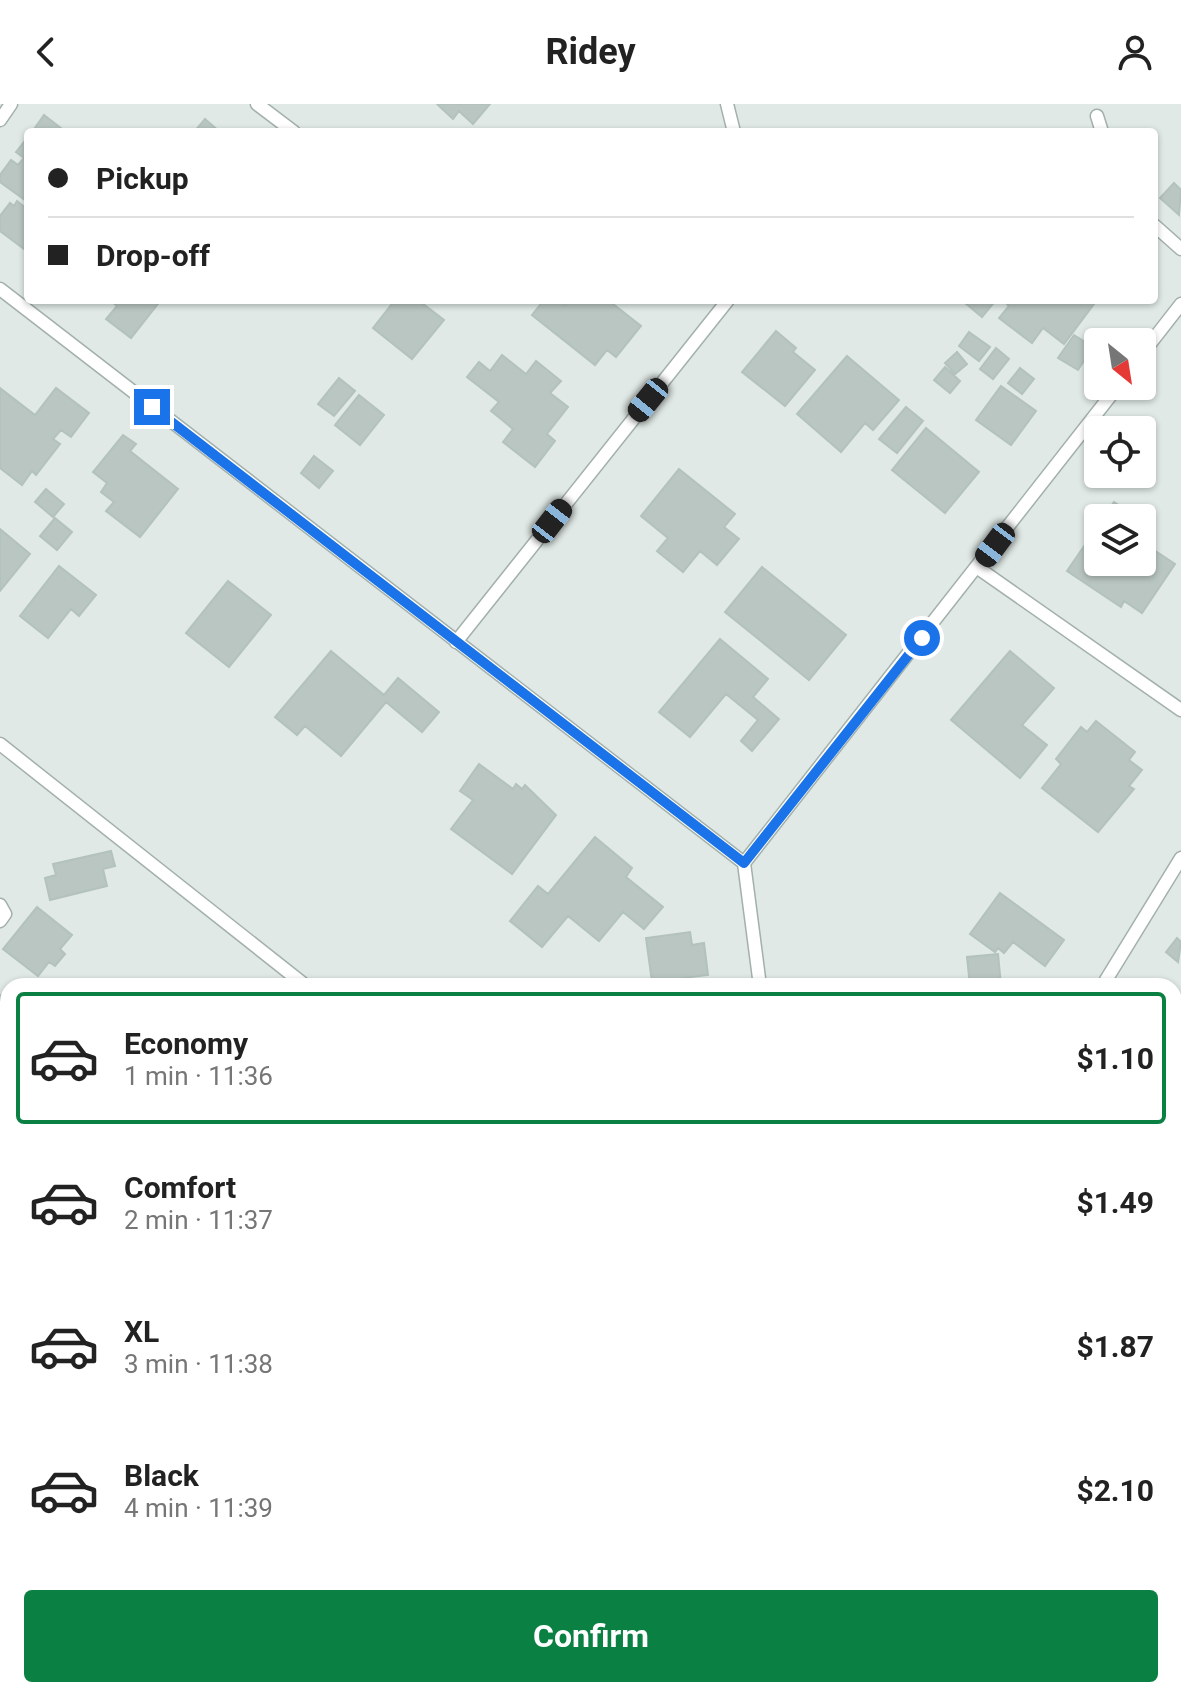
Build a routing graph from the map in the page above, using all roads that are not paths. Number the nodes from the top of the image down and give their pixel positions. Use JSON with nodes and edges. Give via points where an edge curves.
{"nodes":[{"id":1,"x":11,"y":104,"type":"edge"},
{"id":2,"x":257,"y":104,"type":"edge"},
{"id":3,"x":727,"y":104,"type":"edge"},
{"id":4,"x":1097,"y":116,"type":"dead end"},
{"id":5,"x":0,"y":120,"type":"edge"},
{"id":6,"x":289,"y":128,"type":"edge"},
{"id":7,"x":733,"y":128,"type":"edge"},
{"id":8,"x":1101,"y":128,"type":"edge"},
{"id":9,"x":1158,"y":229,"type":"edge"},
{"id":10,"x":1181,"y":249,"type":"edge"},
{"id":11,"x":0,"y":289,"type":"edge"},
{"id":12,"x":725,"y":304,"type":"edge"},
{"id":13,"x":1181,"y":304,"type":"edge"},
{"id":14,"x":1156,"y":336,"type":"edge"},
{"id":15,"x":1107,"y":400,"type":"edge"},
{"id":16,"x":978,"y":568,"type":"junction"},
{"id":17,"x":456,"y":642,"type":"junction"},
{"id":18,"x":1181,"y":710,"type":"edge"},
{"id":19,"x":0,"y":744,"type":"edge"},
{"id":20,"x":1181,"y":858,"type":"edge"},
{"id":21,"x":744,"y":863,"type":"junction"},
{"id":22,"x":0,"y":905,"type":"edge"},
{"id":23,"x":0,"y":921,"type":"edge"},
{"id":24,"x":296,"y":978,"type":"edge"},
{"id":25,"x":759,"y":978,"type":"edge"},
{"id":26,"x":1107,"y":978,"type":"edge"}],
"edges":[{"from":1,"to":5,"type":"lane"},
{"from":2,"to":6,"type":"lane"},
{"from":3,"to":7,"type":"lane"},
{"from":4,"to":8,"type":"lane"},
{"from":9,"to":10,"type":"lane"},
{"from":11,"to":17,"type":"lane"},
{"from":12,"to":17,"type":"lane"},
{"from":13,"to":14,"type":"lane"},
{"from":15,"to":16,"type":"lane"},
{"from":16,"to":18,"type":"lane"},
{"from":16,"to":21,"type":"lane"},
{"from":17,"to":21,"type":"lane"},
{"from":19,"to":24,"type":"lane"},
{"from":20,"to":26,"type":"lane"},
{"from":21,"to":25,"type":"lane"},
{"from":22,"to":23,"type":"lane","via":[[5,914]]}]}
